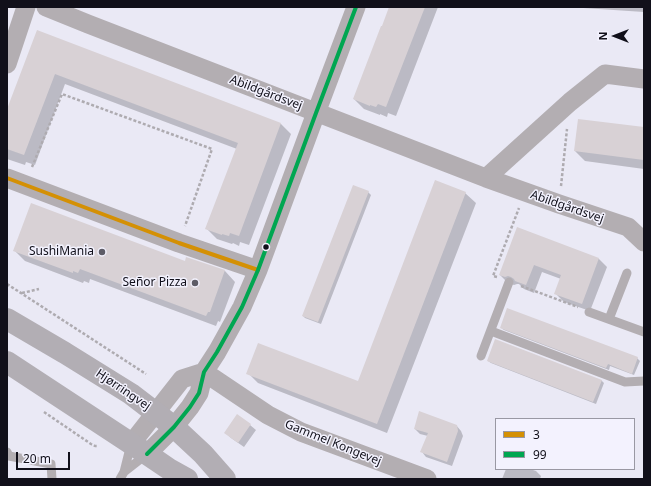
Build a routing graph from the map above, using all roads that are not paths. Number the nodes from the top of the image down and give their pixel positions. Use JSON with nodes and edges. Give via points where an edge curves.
{"nodes":[{"id":1,"x":26,"y":7,"type":"edge"},
{"id":2,"x":46,"y":7,"type":"edge"},
{"id":3,"x":356,"y":7,"type":"edge"},
{"id":4,"x":7,"y":64,"type":"edge"},
{"id":5,"x":644,"y":79,"type":"edge"},
{"id":6,"x":316,"y":113,"type":"junction"},
{"id":7,"x":7,"y":178,"type":"edge"},
{"id":8,"x":486,"y":178,"type":"junction"},
{"id":9,"x":644,"y":242,"type":"edge"},
{"id":10,"x":258,"y":270,"type":"junction"},
{"id":11,"x":627,"y":273,"type":"dead end"},
{"id":12,"x":509,"y":282,"type":"road end"},
{"id":13,"x":589,"y":312,"type":"road end"},
{"id":14,"x":7,"y":319,"type":"edge"},
{"id":15,"x":609,"y":319,"type":"junction"},
{"id":16,"x":490,"y":332,"type":"junction"},
{"id":17,"x":644,"y":332,"type":"edge"},
{"id":18,"x":481,"y":356,"type":"dead end"},
{"id":19,"x":7,"y":362,"type":"edge"},
{"id":20,"x":204,"y":372,"type":"junction"},
{"id":21,"x":644,"y":380,"type":"edge"},
{"id":22,"x":155,"y":412,"type":"junction"},
{"id":23,"x":174,"y":427,"type":"junction"},
{"id":24,"x":139,"y":449,"type":"junction"},
{"id":25,"x":7,"y":452,"type":"edge"},
{"id":26,"x":122,"y":475,"type":"edge"},
{"id":27,"x":52,"y":479,"type":"edge"},
{"id":28,"x":186,"y":479,"type":"edge"},
{"id":29,"x":225,"y":479,"type":"edge"},
{"id":30,"x":427,"y":479,"type":"edge"}],
"edges":[{"from":1,"to":4,"type":"street"},
{"from":2,"to":6,"type":"street","name":"Abildgårdsvej"},
{"from":3,"to":6,"type":"street"},
{"from":5,"to":8,"type":"street","via":[[605,74]]},
{"from":6,"to":8,"type":"street","name":"Abildgårdsvej"},
{"from":6,"to":10,"type":"street"},
{"from":7,"to":10,"type":"street"},
{"from":8,"to":9,"type":"street","name":"Abildgårdsvej","via":[[628,227]]},
{"from":10,"to":20,"type":"street","via":[[242,307]]},
{"from":11,"to":15,"type":"lane"},
{"from":12,"to":16,"type":"lane"},
{"from":13,"to":15,"type":"lane"},
{"from":14,"to":22,"type":"main road","name":"Hjørringvej","via":[[122,388]]},
{"from":15,"to":17,"type":"lane"},
{"from":16,"to":18,"type":"lane"},
{"from":16,"to":21,"type":"lane","via":[[625,382]]},
{"from":19,"to":24,"type":"main road"},
{"from":20,"to":22,"type":"street","via":[[182,379]]},
{"from":20,"to":23,"type":"street","via":[[199,393]]},
{"from":20,"to":30,"type":"street","name":"Gammel Kongevej","via":[[268,415],[301,432]]},
{"from":22,"to":23,"type":"main road","name":"Hjørringvej"},
{"from":22,"to":24,"type":"street"},
{"from":23,"to":24,"type":"street"},
{"from":23,"to":29,"type":"main road","name":"Hjørringvej"},
{"from":24,"to":26,"type":"lane"},
{"from":24,"to":26,"type":"lane"},
{"from":24,"to":28,"type":"main road"},
{"from":25,"to":27,"type":"lane","via":[[9,456],[51,464]]}]}
